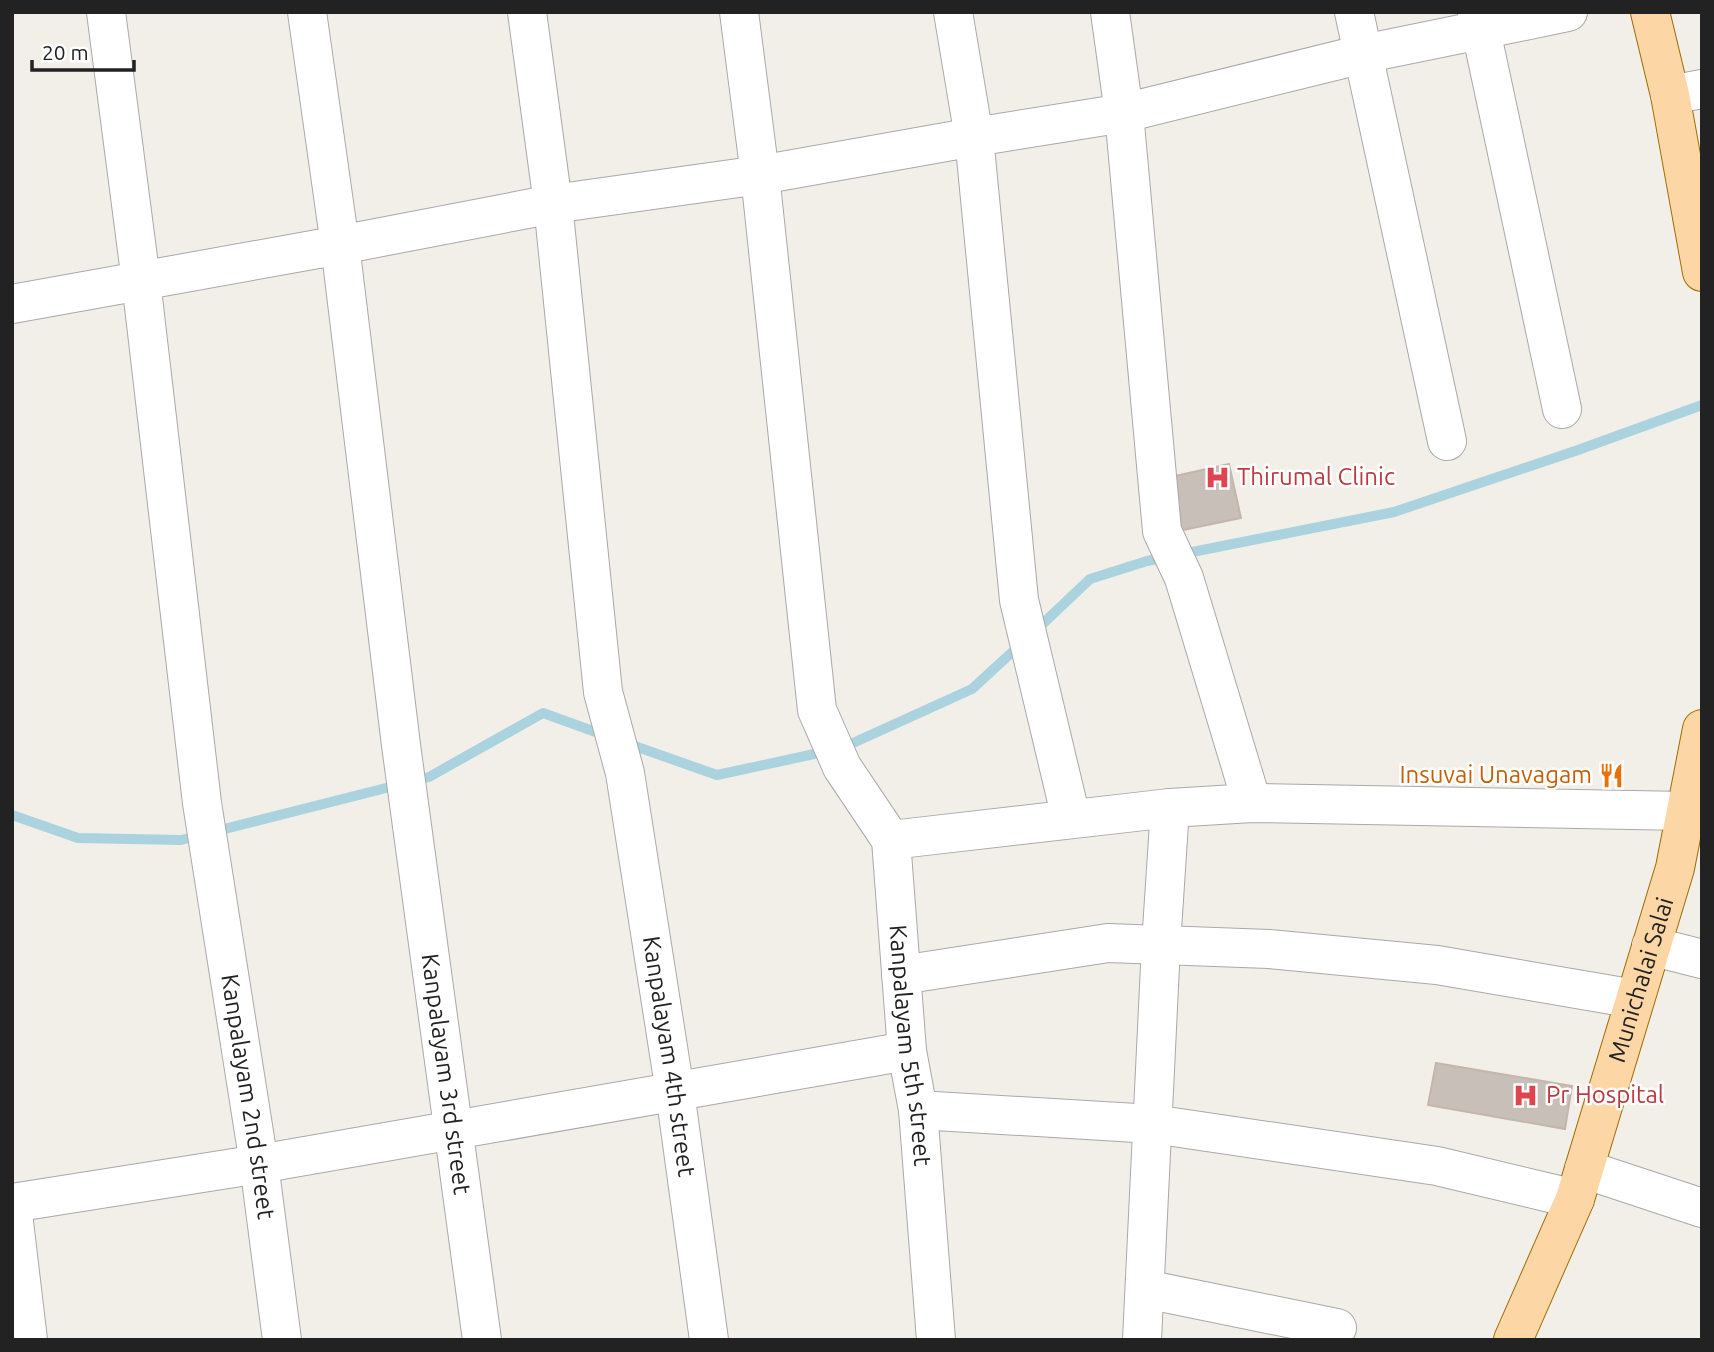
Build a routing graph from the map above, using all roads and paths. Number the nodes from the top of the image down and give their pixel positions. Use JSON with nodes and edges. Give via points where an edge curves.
{"nodes":[{"id":1,"x":106,"y":12,"type":"edge"},
{"id":2,"x":307,"y":12,"type":"edge"},
{"id":3,"x":527,"y":12,"type":"edge"},
{"id":4,"x":739,"y":12,"type":"edge"},
{"id":5,"x":953,"y":12,"type":"edge"},
{"id":6,"x":1110,"y":12,"type":"edge"},
{"id":7,"x":1354,"y":12,"type":"edge"},
{"id":8,"x":1568,"y":12,"type":"edge"},
{"id":9,"x":1650,"y":12,"type":"edge"},
{"id":10,"x":1479,"y":21,"type":"edge"},
{"id":11,"x":1363,"y":54,"type":"junction"},
{"id":12,"x":1686,"y":92,"type":"edge"},
{"id":13,"x":1124,"y":113,"type":"junction"},
{"id":14,"x":974,"y":137,"type":"junction"},
{"id":15,"x":760,"y":175,"type":"junction"},
{"id":16,"x":553,"y":204,"type":"junction"},
{"id":17,"x":340,"y":245,"type":"junction"},
{"id":18,"x":1702,"y":272,"type":"edge"},
{"id":19,"x":141,"y":281,"type":"junction"},
{"id":20,"x":12,"y":303,"type":"edge"},
{"id":21,"x":1562,"y":409,"type":"dead end"},
{"id":22,"x":1447,"y":441,"type":"dead end"},
{"id":23,"x":1702,"y":729,"type":"edge"},
{"id":24,"x":1252,"y":803,"type":"junction"},
{"id":25,"x":1170,"y":808,"type":"junction"},
{"id":26,"x":1694,"y":813,"type":"edge"},
{"id":27,"x":1071,"y":818,"type":"junction"},
{"id":28,"x":891,"y":840,"type":"junction"},
{"id":29,"x":1161,"y":945,"type":"junction"},
{"id":30,"x":1651,"y":946,"type":"junction"},
{"id":31,"x":1702,"y":959,"type":"edge"},
{"id":32,"x":901,"y":975,"type":"junction"},
{"id":33,"x":1635,"y":999,"type":"junction"},
{"id":34,"x":907,"y":1051,"type":"junction"},
{"id":35,"x":675,"y":1092,"type":"junction"},
{"id":36,"x":918,"y":1110,"type":"junction"},
{"id":37,"x":1153,"y":1124,"type":"junction"},
{"id":38,"x":455,"y":1130,"type":"junction"},
{"id":39,"x":259,"y":1164,"type":"junction"},
{"id":40,"x":1579,"y":1184,"type":"junction"},
{"id":41,"x":12,"y":1204,"type":"edge"},
{"id":42,"x":1702,"y":1208,"type":"edge"},
{"id":43,"x":1145,"y":1289,"type":"junction"},
{"id":44,"x":1337,"y":1328,"type":"dead end"},
{"id":45,"x":28,"y":1340,"type":"edge"},
{"id":46,"x":282,"y":1340,"type":"edge"},
{"id":47,"x":482,"y":1340,"type":"edge"},
{"id":48,"x":709,"y":1340,"type":"edge"},
{"id":49,"x":936,"y":1340,"type":"edge"},
{"id":50,"x":1142,"y":1340,"type":"edge"},
{"id":51,"x":1513,"y":1340,"type":"edge"}],
"edges":[{"from":1,"to":19,"type":"street","name":"Kanpalayam 2nd street"},
{"from":2,"to":17,"type":"street","name":"Kanpalayam 3rd street"},
{"from":3,"to":16,"type":"street","name":"Kanpalayam 4th street"},
{"from":4,"to":15,"type":"street","name":"Kanpalayam 5th street"},
{"from":5,"to":14,"type":"street"},
{"from":6,"to":13,"type":"street"},
{"from":7,"to":11,"type":"street"},
{"from":8,"to":10,"type":"street"},
{"from":9,"to":12,"type":"main road"},
{"from":10,"to":11,"type":"street"},
{"from":10,"to":21,"type":"street"},
{"from":11,"to":13,"type":"street"},
{"from":11,"to":22,"type":"street"},
{"from":12,"to":18,"type":"main road"},
{"from":13,"to":14,"type":"street"},
{"from":13,"to":24,"type":"street","via":[[1162,531],[1184,578]]},
{"from":14,"to":15,"type":"street"},
{"from":14,"to":27,"type":"street","via":[[1019,600]]},
{"from":15,"to":16,"type":"street"},
{"from":15,"to":28,"type":"street","name":"Kanpalayam 5th street","via":[[817,710],[842,766]]},
{"from":16,"to":17,"type":"street"},
{"from":16,"to":35,"type":"street","name":"Kanpalayam 4th street","via":[[603,692],[625,773]]},
{"from":17,"to":19,"type":"street"},
{"from":17,"to":38,"type":"street","name":"Kanpalayam 3rd street","via":[[401,745]]},
{"from":19,"to":20,"type":"street"},
{"from":19,"to":39,"type":"street","name":"Kanpalayam 2nd street","via":[[202,803]]},
{"from":23,"to":26,"type":"main road","name":"Munichalai Salai"},
{"from":24,"to":25,"type":"street"},
{"from":24,"to":26,"type":"street"},
{"from":25,"to":27,"type":"street"},
{"from":25,"to":29,"type":"street"},
{"from":26,"to":30,"type":"main road","name":"Munichalai Salai"},
{"from":27,"to":28,"type":"street"},
{"from":28,"to":32,"type":"street","name":"Kanpalayam 5th street"},
{"from":29,"to":32,"type":"street","via":[[1108,943]]},
{"from":29,"to":33,"type":"street","via":[[1269,948],[1437,965]]},
{"from":29,"to":37,"type":"street"},
{"from":30,"to":31,"type":"street"},
{"from":30,"to":33,"type":"main road","name":"Munichalai Salai"},
{"from":32,"to":34,"type":"street","name":"Kanpalayam 5th street"},
{"from":33,"to":40,"type":"main road","name":"Munichalai Salai"},
{"from":34,"to":35,"type":"street"},
{"from":34,"to":36,"type":"street","name":"Kanpalayam 5th street"},
{"from":35,"to":38,"type":"street"},
{"from":35,"to":48,"type":"street","name":"Kanpalayam 4th street"},
{"from":36,"to":37,"type":"street"},
{"from":36,"to":49,"type":"street","name":"Kanpalayam 5th street"},
{"from":37,"to":40,"type":"street"},
{"from":37,"to":43,"type":"street"},
{"from":38,"to":39,"type":"street"},
{"from":38,"to":47,"type":"street","name":"Kanpalayam 3rd street"},
{"from":39,"to":41,"type":"street"},
{"from":39,"to":46,"type":"street","name":"Kanpalayam 2nd street"},
{"from":40,"to":42,"type":"street"},
{"from":40,"to":51,"type":"main road","name":"Munichalai Salai"},
{"from":41,"to":45,"type":"street"},
{"from":43,"to":44,"type":"street"},
{"from":43,"to":50,"type":"street"}]}
